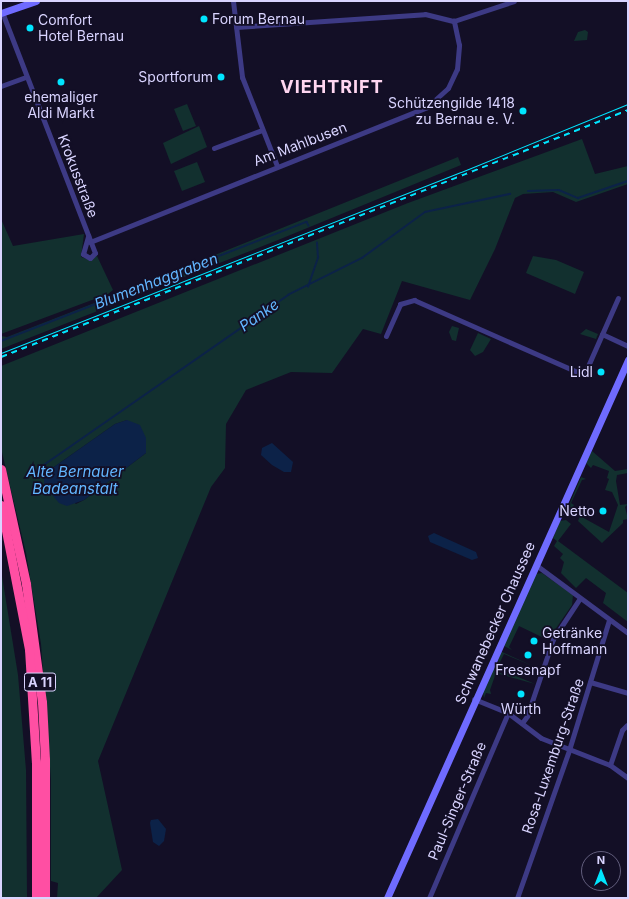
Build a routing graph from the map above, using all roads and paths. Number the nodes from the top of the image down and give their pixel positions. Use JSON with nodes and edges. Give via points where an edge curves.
{"nodes":[{"id":1,"x":36,"y":1,"type":"edge"},
{"id":2,"x":233,"y":1,"type":"edge"},
{"id":3,"x":514,"y":1,"type":"edge"},
{"id":4,"x":1,"y":13,"type":"edge"},
{"id":5,"x":454,"y":21,"type":"junction"},
{"id":6,"x":236,"y":27,"type":"junction"},
{"id":7,"x":26,"y":77,"type":"junction"},
{"id":8,"x":1,"y":86,"type":"edge"},
{"id":9,"x":262,"y":130,"type":"junction"},
{"id":10,"x":214,"y":148,"type":"dead end"},
{"id":11,"x":277,"y":166,"type":"junction"},
{"id":12,"x":89,"y":239,"type":"joint"},
{"id":13,"x":618,"y":298,"type":"dead end"},
{"id":14,"x":602,"y":334,"type":"junction"},
{"id":15,"x":386,"y":336,"type":"dead end"},
{"id":16,"x":628,"y":346,"type":"edge"},
{"id":17,"x":628,"y":360,"type":"edge"},
{"id":18,"x":1,"y":469,"type":"edge"},
{"id":19,"x":1,"y":504,"type":"edge"},
{"id":20,"x":536,"y":565,"type":"junction"},
{"id":21,"x":580,"y":598,"type":"junction"},
{"id":22,"x":609,"y":620,"type":"junction"},
{"id":23,"x":628,"y":633,"type":"edge"},
{"id":24,"x":590,"y":682,"type":"junction"},
{"id":25,"x":628,"y":693,"type":"edge"},
{"id":26,"x":474,"y":699,"type":"junction"},
{"id":27,"x":508,"y":713,"type":"junction"},
{"id":28,"x":522,"y":723,"type":"junction"},
{"id":29,"x":627,"y":725,"type":"edge"},
{"id":30,"x":569,"y":750,"type":"junction"},
{"id":31,"x":610,"y":765,"type":"junction"},
{"id":32,"x":628,"y":778,"type":"edge"},
{"id":33,"x":36,"y":898,"type":"edge"},
{"id":34,"x":45,"y":898,"type":"edge"},
{"id":35,"x":387,"y":898,"type":"edge"},
{"id":36,"x":429,"y":898,"type":"edge"},
{"id":37,"x":517,"y":898,"type":"edge"}],
"edges":[{"from":1,"to":4,"type":"main road"},
{"from":2,"to":6,"type":"street"},
{"from":3,"to":5,"type":"street"},
{"from":4,"to":7,"type":"street","name":"Krokusstraße"},
{"from":5,"to":6,"type":"street","via":[[425,14]]},
{"from":5,"to":11,"type":"street","name":"Am Mahlbusen","via":[[459,45],[458,64],[452,81],[439,100]]},
{"from":6,"to":9,"type":"street","via":[[242,77]]},
{"from":7,"to":8,"type":"street"},
{"from":7,"to":12,"type":"street","name":"Krokusstraße"},
{"from":9,"to":10,"type":"street","name":"Am Mahlbusen"},
{"from":9,"to":11,"type":"street"},
{"from":11,"to":12,"type":"street","name":"Am Mahlbusen"},
{"from":13,"to":14,"type":"street"},
{"from":14,"to":15,"type":"street","via":[[584,374],[414,300],[400,304]]},
{"from":14,"to":16,"type":"street"},
{"from":17,"to":20,"type":"main road","name":"Schwanebecker Chaussee"},
{"from":18,"to":34,"type":"highway","number":"A 11","via":[[21,554],[41,694],[45,760]]},
{"from":19,"to":33,"type":"highway","number":"A 11","via":[[29,649],[36,762]]},
{"from":20,"to":21,"type":"street"},
{"from":20,"to":26,"type":"main road","name":"Schwanebecker Chaussee"},
{"from":21,"to":22,"type":"street"},
{"from":21,"to":28,"type":"street","via":[[553,639],[528,716]]},
{"from":22,"to":23,"type":"street"},
{"from":22,"to":24,"type":"street","name":"Rosa-Luxemburg-Straße"},
{"from":24,"to":25,"type":"street"},
{"from":24,"to":30,"type":"street","name":"Rosa-Luxemburg-Straße"},
{"from":26,"to":27,"type":"street"},
{"from":26,"to":35,"type":"main road","name":"Schwanebecker Chaussee"},
{"from":27,"to":28,"type":"street"},
{"from":27,"to":36,"type":"street","name":"Paul-Singer-Straße"},
{"from":28,"to":30,"type":"street","via":[[541,738]]},
{"from":29,"to":31,"type":"street","via":[[622,730]]},
{"from":30,"to":31,"type":"street"},
{"from":30,"to":37,"type":"street","name":"Rosa-Luxemburg-Straße"},
{"from":31,"to":32,"type":"street"}]}
